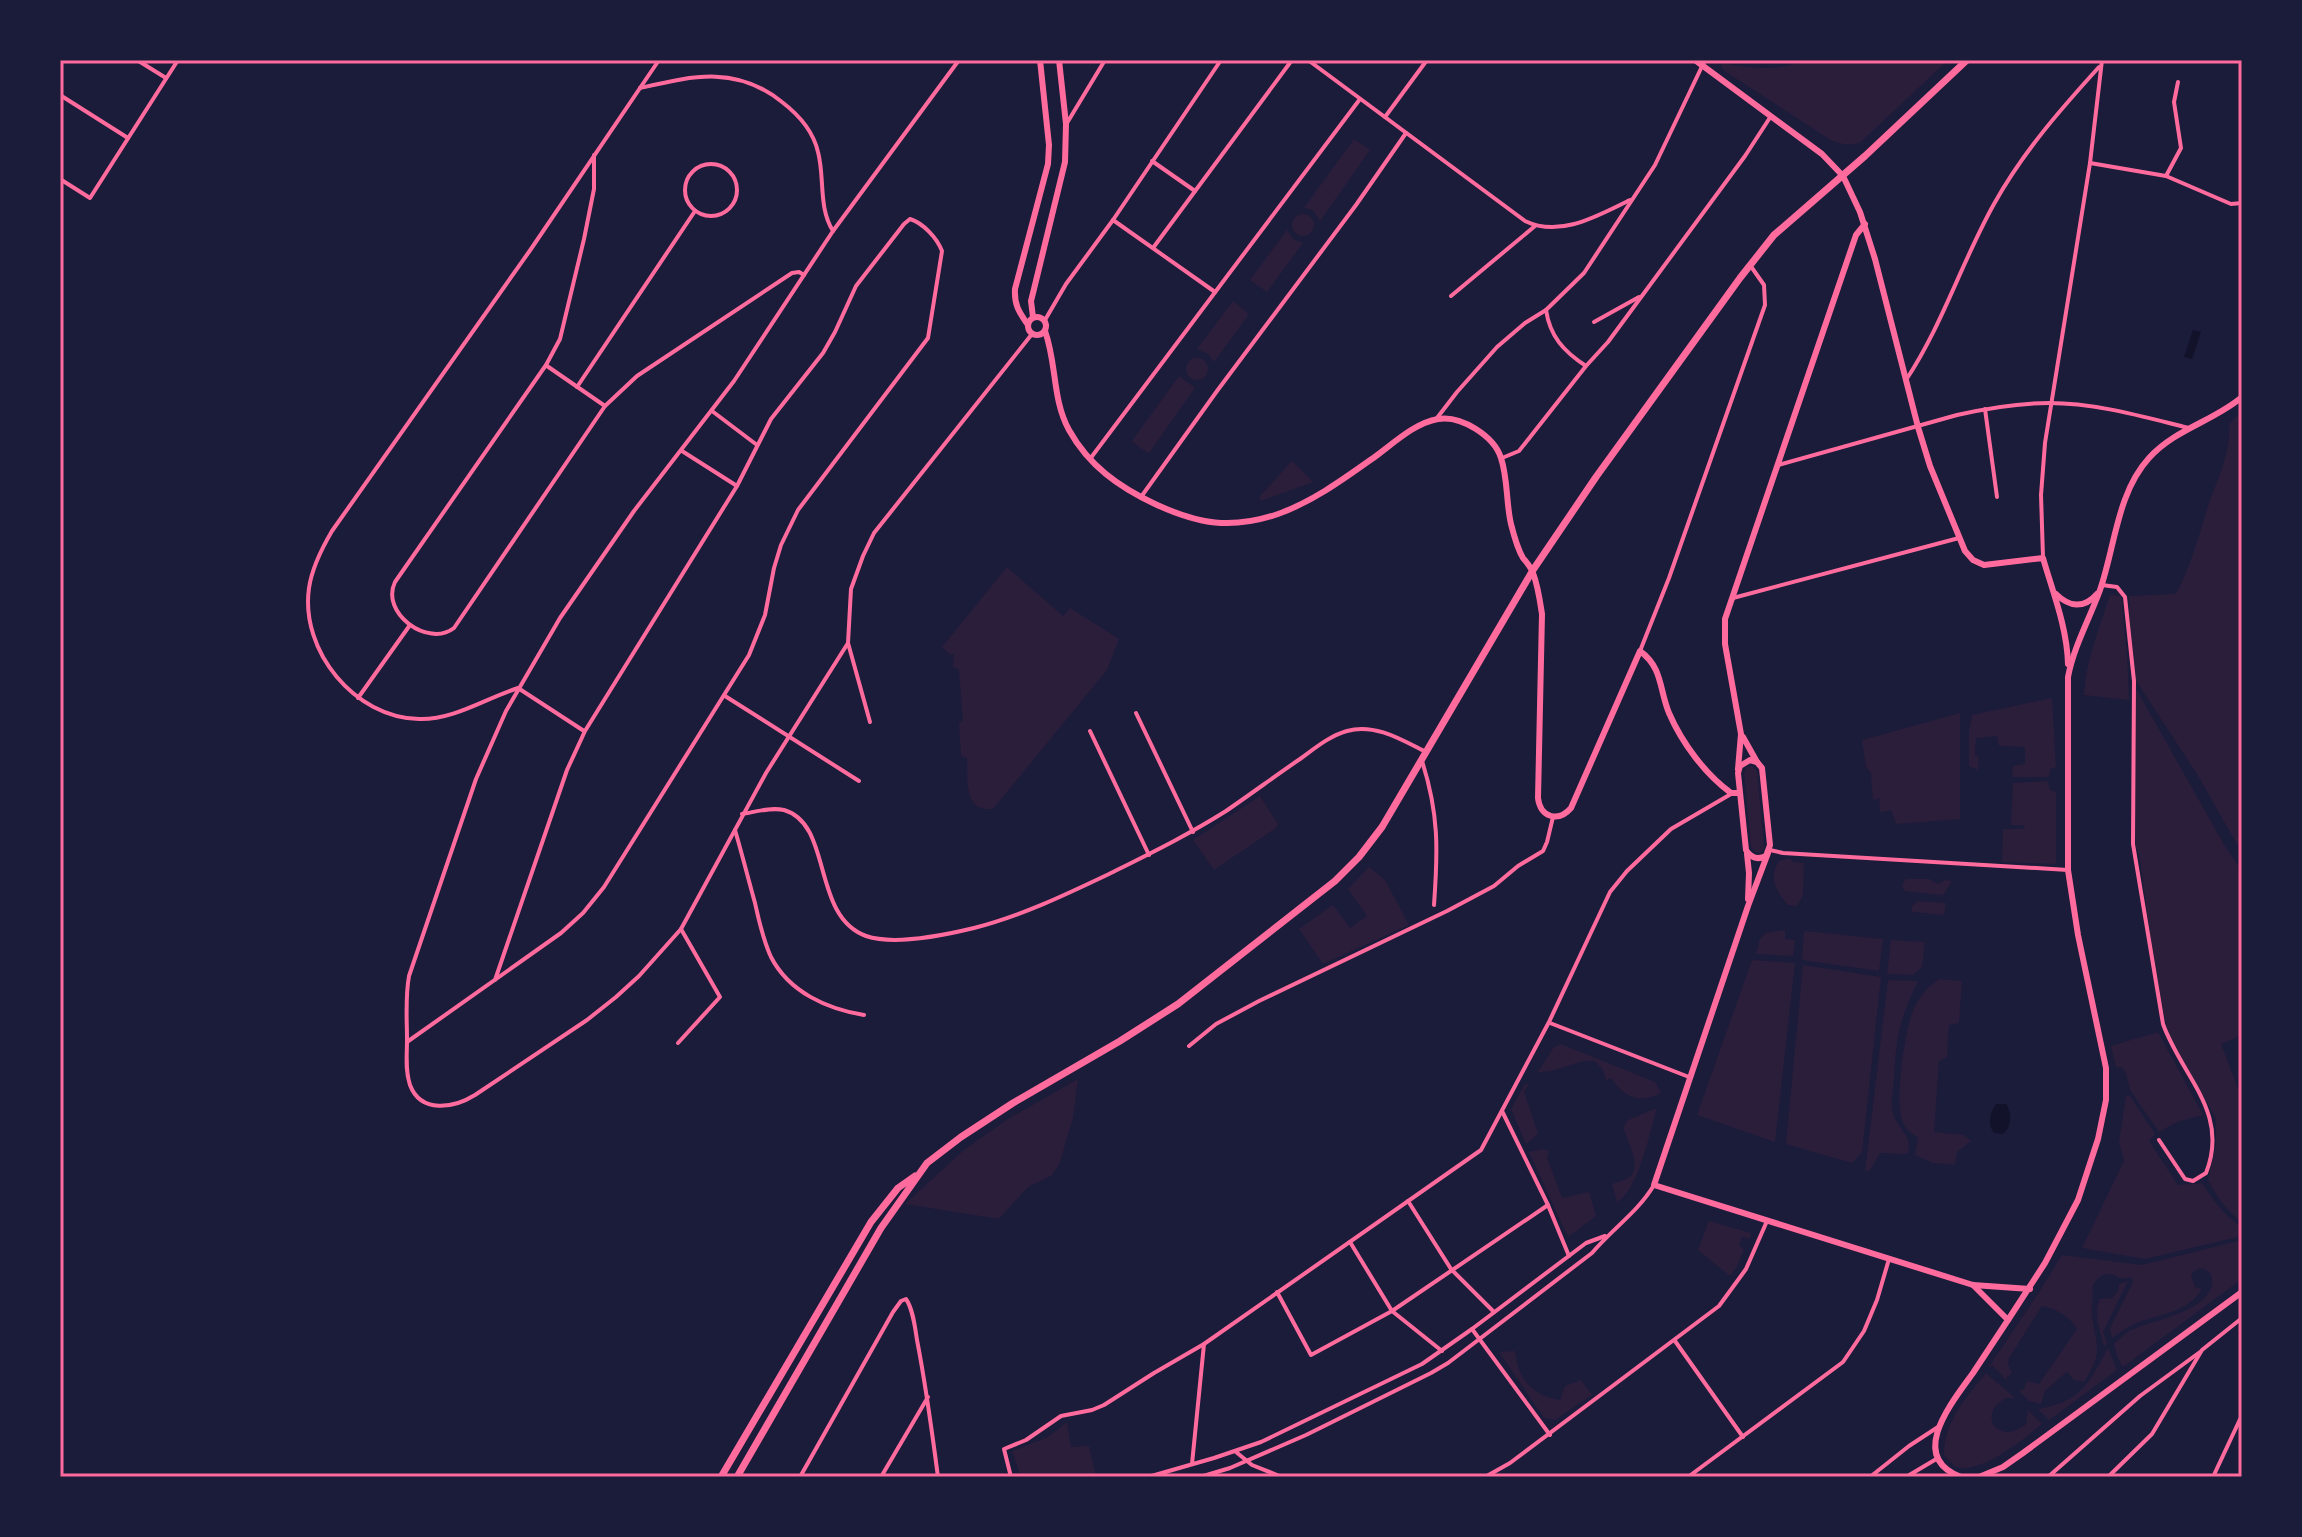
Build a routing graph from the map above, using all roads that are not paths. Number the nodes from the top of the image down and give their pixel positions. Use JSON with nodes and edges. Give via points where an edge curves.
{"nodes":[{"id":1,"x":137,"y":60,"type":"edge"},
{"id":2,"x":178,"y":60,"type":"edge"},
{"id":3,"x":659,"y":60,"type":"edge"},
{"id":4,"x":959,"y":60,"type":"edge"},
{"id":5,"x":1040,"y":60,"type":"edge"},
{"id":6,"x":1059,"y":60,"type":"edge"},
{"id":7,"x":1105,"y":60,"type":"edge"},
{"id":8,"x":1221,"y":60,"type":"edge"},
{"id":9,"x":1292,"y":60,"type":"edge"},
{"id":10,"x":1308,"y":60,"type":"edge"},
{"id":11,"x":1427,"y":60,"type":"edge"},
{"id":12,"x":1695,"y":60,"type":"edge"},
{"id":13,"x":1754,"y":60,"type":"edge"},
{"id":14,"x":1775,"y":60,"type":"edge"},
{"id":15,"x":1967,"y":60,"type":"edge"},
{"id":16,"x":1703,"y":63,"type":"edge"},
{"id":17,"x":2101,"y":63,"type":"edge"},
{"id":18,"x":166,"y":78,"type":"junction"},
{"id":19,"x":2178,"y":82,"type":"dead end"},
{"id":20,"x":638,"y":89,"type":"junction"},
{"id":21,"x":60,"y":95,"type":"edge"},
{"id":22,"x":1360,"y":99,"type":"junction"},
{"id":23,"x":1771,"y":116,"type":"junction"},
{"id":24,"x":1385,"y":117,"type":"junction"},
{"id":25,"x":1066,"y":124,"type":"junction"},
{"id":26,"x":1406,"y":133,"type":"junction"},
{"id":27,"x":128,"y":138,"type":"junction"},
{"id":28,"x":594,"y":155,"type":"junction"},
{"id":29,"x":1152,"y":161,"type":"junction"},
{"id":30,"x":2090,"y":163,"type":"junction"},
{"id":31,"x":1843,"y":176,"type":"junction"},
{"id":32,"x":2166,"y":176,"type":"junction"},
{"id":33,"x":60,"y":179,"type":"edge"},
{"id":34,"x":1195,"y":191,"type":"junction"},
{"id":35,"x":1632,"y":199,"type":"junction"},
{"id":36,"x":2242,"y":203,"type":"edge"},
{"id":37,"x":695,"y":211,"type":"junction"},
{"id":38,"x":1113,"y":220,"type":"junction"},
{"id":39,"x":1865,"y":224,"type":"junction"},
{"id":40,"x":1535,"y":226,"type":"junction"},
{"id":41,"x":833,"y":231,"type":"junction"},
{"id":42,"x":1153,"y":248,"type":"junction"},
{"id":43,"x":1750,"y":265,"type":"junction"},
{"id":44,"x":804,"y":275,"type":"junction"},
{"id":45,"x":1215,"y":292,"type":"junction"},
{"id":46,"x":1451,"y":296,"type":"dead end"},
{"id":47,"x":1642,"y":296,"type":"junction"},
{"id":48,"x":1546,"y":310,"type":"junction"},
{"id":49,"x":1033,"y":317,"type":"junction"},
{"id":50,"x":1045,"y":320,"type":"junction"},
{"id":51,"x":1594,"y":322,"type":"dead end"},
{"id":52,"x":1028,"y":325,"type":"junction"},
{"id":53,"x":1045,"y":331,"type":"junction"},
{"id":54,"x":1032,"y":334,"type":"junction"},
{"id":55,"x":546,"y":365,"type":"junction"},
{"id":56,"x":1586,"y":366,"type":"junction"},
{"id":57,"x":1906,"y":380,"type":"junction"},
{"id":58,"x":577,"y":387,"type":"junction"},
{"id":59,"x":2242,"y":397,"type":"edge"},
{"id":60,"x":2052,"y":403,"type":"junction"},
{"id":61,"x":605,"y":406,"type":"junction"},
{"id":62,"x":1985,"y":409,"type":"junction"},
{"id":63,"x":712,"y":411,"type":"junction"},
{"id":64,"x":1437,"y":419,"type":"junction"},
{"id":65,"x":1918,"y":427,"type":"junction"},
{"id":66,"x":2189,"y":428,"type":"junction"},
{"id":67,"x":757,"y":445,"type":"junction"},
{"id":68,"x":681,"y":451,"type":"junction"},
{"id":69,"x":1501,"y":458,"type":"junction"},
{"id":70,"x":1090,"y":459,"type":"junction"},
{"id":71,"x":1778,"y":465,"type":"junction"},
{"id":72,"x":737,"y":486,"type":"junction"},
{"id":73,"x":1141,"y":497,"type":"junction"},
{"id":74,"x":1997,"y":497,"type":"dead end"},
{"id":75,"x":1959,"y":538,"type":"junction"},
{"id":76,"x":2043,"y":558,"type":"junction"},
{"id":77,"x":1533,"y":570,"type":"junction"},
{"id":78,"x":2101,"y":586,"type":"junction"},
{"id":79,"x":2052,"y":588,"type":"junction"},
{"id":80,"x":1731,"y":599,"type":"junction"},
{"id":81,"x":410,"y":625,"type":"junction"},
{"id":82,"x":848,"y":643,"type":"junction"},
{"id":83,"x":1640,"y":651,"type":"junction"},
{"id":84,"x":2068,"y":677,"type":"junction"},
{"id":85,"x":518,"y":688,"type":"junction"},
{"id":86,"x":725,"y":696,"type":"junction"},
{"id":87,"x":358,"y":698,"type":"junction"},
{"id":88,"x":1136,"y":713,"type":"dead end"},
{"id":89,"x":870,"y":722,"type":"dead end"},
{"id":90,"x":585,"y":731,"type":"junction"},
{"id":91,"x":1090,"y":731,"type":"dead end"},
{"id":92,"x":1741,"y":734,"type":"junction"},
{"id":93,"x":789,"y":735,"type":"junction"},
{"id":94,"x":1426,"y":752,"type":"junction"},
{"id":95,"x":1421,"y":761,"type":"junction"},
{"id":96,"x":1760,"y":765,"type":"junction"},
{"id":97,"x":1738,"y":769,"type":"junction"},
{"id":98,"x":859,"y":781,"type":"dead end"},
{"id":99,"x":1731,"y":793,"type":"junction"},
{"id":100,"x":1740,"y":793,"type":"junction"},
{"id":101,"x":742,"y":814,"type":"junction"},
{"id":102,"x":1553,"y":817,"type":"junction"},
{"id":103,"x":734,"y":827,"type":"junction"},
{"id":104,"x":1193,"y":832,"type":"junction"},
{"id":105,"x":1746,"y":850,"type":"junction"},
{"id":106,"x":1769,"y":851,"type":"junction"},
{"id":107,"x":1149,"y":855,"type":"junction"},
{"id":108,"x":2068,"y":870,"type":"junction"},
{"id":109,"x":1434,"y":905,"type":"dead end"},
{"id":110,"x":1748,"y":906,"type":"junction"},
{"id":111,"x":681,"y":929,"type":"junction"},
{"id":112,"x":495,"y":980,"type":"junction"},
{"id":113,"x":864,"y":1015,"type":"dead end"},
{"id":114,"x":1549,"y":1022,"type":"junction"},
{"id":115,"x":407,"y":1042,"type":"junction"},
{"id":116,"x":678,"y":1043,"type":"dead end"},
{"id":117,"x":1189,"y":1046,"type":"dead end"},
{"id":118,"x":1689,"y":1077,"type":"junction"},
{"id":119,"x":1502,"y":1111,"type":"junction"},
{"id":120,"x":2159,"y":1140,"type":"dead end"},
{"id":121,"x":919,"y":1172,"type":"junction"},
{"id":122,"x":1654,"y":1185,"type":"junction"},
{"id":123,"x":1407,"y":1200,"type":"junction"},
{"id":124,"x":1548,"y":1205,"type":"junction"},
{"id":125,"x":1767,"y":1221,"type":"junction"},
{"id":126,"x":1608,"y":1235,"type":"junction"},
{"id":127,"x":1350,"y":1242,"type":"junction"},
{"id":128,"x":1569,"y":1256,"type":"junction"},
{"id":129,"x":1889,"y":1259,"type":"junction"},
{"id":130,"x":1451,"y":1269,"type":"junction"},
{"id":131,"x":1973,"y":1285,"type":"junction"},
{"id":132,"x":2030,"y":1289,"type":"junction"},
{"id":133,"x":1277,"y":1292,"type":"junction"},
{"id":134,"x":2242,"y":1292,"type":"edge"},
{"id":135,"x":1392,"y":1311,"type":"junction"},
{"id":136,"x":1494,"y":1312,"type":"junction"},
{"id":137,"x":2242,"y":1318,"type":"edge"},
{"id":138,"x":2008,"y":1320,"type":"junction"},
{"id":139,"x":1472,"y":1329,"type":"junction"},
{"id":140,"x":1480,"y":1339,"type":"junction"},
{"id":141,"x":1675,"y":1341,"type":"junction"},
{"id":142,"x":1204,"y":1344,"type":"junction"},
{"id":143,"x":2202,"y":1350,"type":"junction"},
{"id":144,"x":1442,"y":1351,"type":"junction"},
{"id":145,"x":928,"y":1397,"type":"junction"},
{"id":146,"x":1347,"y":1399,"type":"junction"},
{"id":147,"x":1353,"y":1412,"type":"junction"},
{"id":148,"x":2242,"y":1415,"type":"edge"},
{"id":149,"x":1938,"y":1427,"type":"junction"},
{"id":150,"x":1550,"y":1435,"type":"junction"},
{"id":151,"x":1743,"y":1437,"type":"junction"},
{"id":152,"x":1235,"y":1451,"type":"junction"},
{"id":153,"x":1938,"y":1458,"type":"junction"},
{"id":154,"x":1247,"y":1461,"type":"junction"},
{"id":155,"x":1192,"y":1464,"type":"junction"},
{"id":156,"x":1166,"y":1475,"type":"edge"},
{"id":157,"x":721,"y":1477,"type":"edge"},
{"id":158,"x":737,"y":1477,"type":"edge"},
{"id":159,"x":800,"y":1477,"type":"edge"},
{"id":160,"x":881,"y":1477,"type":"edge"},
{"id":161,"x":938,"y":1477,"type":"edge"},
{"id":162,"x":1011,"y":1477,"type":"edge"},
{"id":163,"x":1148,"y":1477,"type":"edge"},
{"id":164,"x":1200,"y":1477,"type":"edge"},
{"id":165,"x":1282,"y":1477,"type":"edge"},
{"id":166,"x":1485,"y":1477,"type":"edge"},
{"id":167,"x":1688,"y":1477,"type":"edge"},
{"id":168,"x":1870,"y":1477,"type":"edge"},
{"id":169,"x":1908,"y":1477,"type":"edge"},
{"id":170,"x":1961,"y":1477,"type":"edge"},
{"id":171,"x":1979,"y":1477,"type":"edge"},
{"id":172,"x":2048,"y":1477,"type":"edge"},
{"id":173,"x":2108,"y":1477,"type":"edge"},
{"id":174,"x":2213,"y":1477,"type":"edge"}],
"edges":[{"from":1,"to":18,"type":"street"},
{"from":2,"to":18,"type":"street"},
{"from":3,"to":20,"type":"street"},
{"from":4,"to":41,"type":"street"},
{"from":5,"to":52,"type":"main road","via":[[1048,164],[1014,301]]},
{"from":6,"to":25,"type":"main road"},
{"from":7,"to":25,"type":"street"},
{"from":8,"to":29,"type":"street"},
{"from":9,"to":34,"type":"street"},
{"from":10,"to":22,"type":"street"},
{"from":11,"to":24,"type":"street"},
{"from":12,"to":16,"type":"main road"},
{"from":13,"to":14,"type":"street"},
{"from":15,"to":31,"type":"main road"},
{"from":16,"to":23,"type":"main road"},
{"from":16,"to":35,"type":"street","via":[[1655,165]]},
{"from":17,"to":30,"type":"street"},
{"from":17,"to":57,"type":"street","via":[[2019,163]]},
{"from":18,"to":27,"type":"street"},
{"from":19,"to":32,"type":"street","via":[[2174,102],[2181,148]]},
{"from":20,"to":28,"type":"street"},
{"from":20,"to":41,"type":"street","via":[[723,76],[775,96],[804,122],[813,138]]},
{"from":21,"to":27,"type":"street"},
{"from":22,"to":24,"type":"street"},
{"from":22,"to":45,"type":"street"},
{"from":23,"to":31,"type":"main road"},
{"from":23,"to":47,"type":"street"},
{"from":24,"to":26,"type":"street"},
{"from":25,"to":49,"type":"main road","via":[[1062,182],[1031,301]]},
{"from":26,"to":40,"type":"street"},
{"from":26,"to":73,"type":"street"},
{"from":27,"to":33,"type":"street","via":[[90,198]]},
{"from":28,"to":55,"type":"street","via":[[593,201],[560,339]]},
{"from":28,"to":87,"type":"street","via":[[332,531],[313,570],[311,625],[325,661]]},
{"from":29,"to":34,"type":"street"},
{"from":29,"to":38,"type":"street"},
{"from":30,"to":32,"type":"street"},
{"from":30,"to":60,"type":"street"},
{"from":31,"to":39,"type":"main road"},
{"from":31,"to":43,"type":"main road","via":[[1774,235]]},
{"from":32,"to":36,"type":"street","via":[[2231,204]]},
{"from":34,"to":42,"type":"street"},
{"from":35,"to":40,"type":"street","via":[[1561,228]]},
{"from":35,"to":48,"type":"street","via":[[1584,273]]},
{"from":37,"to":37,"type":"street","via":[[711,216],[733,203],[736,185],[725,169],[706,164],[690,175],[685,194]]},
{"from":37,"to":58,"type":"street"},
{"from":38,"to":42,"type":"street"},
{"from":38,"to":50,"type":"street"},
{"from":39,"to":57,"type":"main road"},
{"from":39,"to":71,"type":"main road","via":[[1856,235]]},
{"from":40,"to":46,"type":"street"},
{"from":41,"to":44,"type":"street"},
{"from":42,"to":45,"type":"street"},
{"from":43,"to":77,"type":"main road"},
{"from":43,"to":83,"type":"street","via":[[1764,285],[1765,305]]},
{"from":44,"to":61,"type":"street","via":[[792,273],[637,376]]},
{"from":44,"to":63,"type":"street"},
{"from":45,"to":70,"type":"street"},
{"from":47,"to":51,"type":"street"},
{"from":47,"to":56,"type":"street"},
{"from":48,"to":56,"type":"street","via":[[1557,342]]},
{"from":48,"to":64,"type":"street","via":[[1497,347]]},
{"from":49,"to":50,"type":"main road"},
{"from":49,"to":52,"type":"main road"},
{"from":50,"to":53,"type":"main road"},
{"from":52,"to":54,"type":"main road"},
{"from":53,"to":54,"type":"main road"},
{"from":53,"to":70,"type":"main road","via":[[1058,405]]},
{"from":54,"to":82,"type":"street","via":[[874,533],[851,589]]},
{"from":55,"to":58,"type":"street"},
{"from":55,"to":81,"type":"street","via":[[395,582],[393,605]]},
{"from":56,"to":69,"type":"street","via":[[1519,451]]},
{"from":57,"to":65,"type":"main road"},
{"from":58,"to":61,"type":"street"},
{"from":59,"to":66,"type":"main road"},
{"from":60,"to":62,"type":"street"},
{"from":60,"to":66,"type":"street"},
{"from":60,"to":76,"type":"street","via":[[2041,495]]},
{"from":61,"to":81,"type":"street","via":[[454,628],[432,634]]},
{"from":62,"to":65,"type":"street"},
{"from":62,"to":74,"type":"street"},
{"from":63,"to":67,"type":"street"},
{"from":63,"to":68,"type":"street"},
{"from":64,"to":69,"type":"main road","via":[[1459,420],[1475,429]]},
{"from":64,"to":73,"type":"main road","via":[[1412,430],[1310,500],[1277,514],[1216,523],[1185,518]]},
{"from":65,"to":71,"type":"street"},
{"from":65,"to":75,"type":"main road"},
{"from":66,"to":78,"type":"main road","via":[[2140,470]]},
{"from":67,"to":72,"type":"street"},
{"from":67,"to":86,"type":"street","via":[[830,342],[861,278],[904,224],[915,220],[942,251],[928,338],[798,510],[777,556],[757,640]]},
{"from":68,"to":72,"type":"street"},
{"from":68,"to":85,"type":"street","via":[[594,568]]},
{"from":69,"to":77,"type":"main road","via":[[1515,540]]},
{"from":70,"to":73,"type":"main road"},
{"from":71,"to":80,"type":"main road"},
{"from":72,"to":90,"type":"street"},
{"from":75,"to":76,"type":"main road","via":[[1969,556],[1984,565]]},
{"from":75,"to":80,"type":"street"},
{"from":76,"to":79,"type":"main road"},
{"from":77,"to":94,"type":"main road"},
{"from":77,"to":102,"type":"main road","via":[[1542,614],[1538,803]]},
{"from":78,"to":79,"type":"main road","via":[[2093,599],[2079,605],[2064,602]]},
{"from":78,"to":84,"type":"main road"},
{"from":78,"to":120,"type":"street","via":[[2117,587],[2125,597],[2134,681],[2134,855],[2163,1024],[2211,1117],[2206,1173],[2193,1181],[2185,1179]]},
{"from":79,"to":84,"type":"main road","via":[[2066,641]]},
{"from":80,"to":92,"type":"main road","via":[[1724,635]]},
{"from":81,"to":87,"type":"street"},
{"from":82,"to":89,"type":"street"},
{"from":82,"to":93,"type":"street"},
{"from":83,"to":99,"type":"main road","via":[[1654,664],[1669,713],[1687,745]]},
{"from":83,"to":102,"type":"main road","via":[[1571,808]]},
{"from":84,"to":108,"type":"main road"},
{"from":85,"to":87,"type":"street","via":[[424,719],[392,715]]},
{"from":85,"to":90,"type":"street"},
{"from":85,"to":115,"type":"street","via":[[476,779],[412,963]]},
{"from":86,"to":93,"type":"street"},
{"from":86,"to":112,"type":"street","via":[[604,887],[572,924]]},
{"from":88,"to":104,"type":"street"},
{"from":90,"to":112,"type":"street"},
{"from":91,"to":107,"type":"street"},
{"from":92,"to":96,"type":"main road"},
{"from":92,"to":97,"type":"main road"},
{"from":93,"to":98,"type":"street"},
{"from":93,"to":101,"type":"street"},
{"from":94,"to":95,"type":"main road"},
{"from":94,"to":104,"type":"street","via":[[1388,734],[1349,730]]},
{"from":95,"to":109,"type":"street","via":[[1438,837]]},
{"from":95,"to":121,"type":"main road","via":[[1382,827],[1335,881],[1178,1004],[970,1131]]},
{"from":96,"to":97,"type":"main road","via":[[1750,760]]},
{"from":96,"to":106,"type":"main road"},
{"from":97,"to":100,"type":"main road"},
{"from":99,"to":100,"type":"main road"},
{"from":99,"to":114,"type":"street","via":[[1671,829],[1620,879],[1601,908]]},
{"from":100,"to":105,"type":"main road"},
{"from":101,"to":103,"type":"street"},
{"from":101,"to":107,"type":"street","via":[[781,809],[797,817],[814,842],[834,906],[856,930],[880,939],[931,937],[1029,911]]},
{"from":102,"to":117,"type":"street","via":[[1543,851],[1494,886],[1259,1001]]},
{"from":103,"to":111,"type":"street"},
{"from":103,"to":113,"type":"street","via":[[773,959],[804,993],[840,1011]]},
{"from":104,"to":107,"type":"street"},
{"from":105,"to":106,"type":"main road","via":[[1755,858]]},
{"from":105,"to":110,"type":"main road"},
{"from":106,"to":108,"type":"street"},
{"from":106,"to":110,"type":"main road"},
{"from":108,"to":132,"type":"main road","via":[[2106,1068],[2106,1100],[2078,1200]]},
{"from":110,"to":118,"type":"main road"},
{"from":111,"to":115,"type":"street","via":[[597,1012],[456,1105],[438,1107],[414,1093],[407,1072]]},
{"from":111,"to":116,"type":"street","via":[[720,997]]},
{"from":112,"to":115,"type":"street"},
{"from":114,"to":118,"type":"street"},
{"from":114,"to":119,"type":"street"},
{"from":118,"to":122,"type":"main road"},
{"from":119,"to":123,"type":"street","via":[[1481,1150]]},
{"from":119,"to":124,"type":"street"},
{"from":121,"to":157,"type":"main road","via":[[898,1188],[871,1222]]},
{"from":121,"to":158,"type":"main road"},
{"from":122,"to":125,"type":"main road"},
{"from":122,"to":126,"type":"street"},
{"from":123,"to":127,"type":"street"},
{"from":123,"to":130,"type":"street"},
{"from":124,"to":128,"type":"street"},
{"from":124,"to":130,"type":"street"},
{"from":125,"to":129,"type":"main road"},
{"from":125,"to":141,"type":"street","via":[[1734,1288]]},
{"from":126,"to":128,"type":"street"},
{"from":126,"to":140,"type":"street"},
{"from":127,"to":133,"type":"street"},
{"from":127,"to":135,"type":"street"},
{"from":128,"to":136,"type":"street"},
{"from":129,"to":131,"type":"main road"},
{"from":129,"to":151,"type":"street","via":[[1869,1321],[1848,1357]]},
{"from":130,"to":135,"type":"street"},
{"from":130,"to":136,"type":"street"},
{"from":131,"to":132,"type":"main road"},
{"from":131,"to":138,"type":"main road"},
{"from":132,"to":138,"type":"main road"},
{"from":133,"to":135,"type":"street","via":[[1311,1355]]},
{"from":133,"to":142,"type":"street"},
{"from":134,"to":171,"type":"main road","via":[[2003,1467]]},
{"from":135,"to":144,"type":"street"},
{"from":136,"to":139,"type":"street"},
{"from":137,"to":143,"type":"street"},
{"from":138,"to":149,"type":"main road"},
{"from":139,"to":140,"type":"street"},
{"from":139,"to":144,"type":"street"},
{"from":140,"to":147,"type":"street","via":[[1431,1373]]},
{"from":140,"to":150,"type":"street"},
{"from":141,"to":150,"type":"street"},
{"from":141,"to":151,"type":"street"},
{"from":142,"to":155,"type":"street"},
{"from":142,"to":162,"type":"street","via":[[1104,1405],[1061,1416],[1004,1449]]},
{"from":143,"to":172,"type":"street"},
{"from":143,"to":173,"type":"street","via":[[2152,1434]]},
{"from":144,"to":146,"type":"street"},
{"from":145,"to":159,"type":"street","via":[[909,1302],[904,1299]]},
{"from":145,"to":160,"type":"street"},
{"from":145,"to":161,"type":"street"},
{"from":146,"to":147,"type":"street"},
{"from":146,"to":152,"type":"street"},
{"from":147,"to":154,"type":"street"},
{"from":148,"to":174,"type":"street"},
{"from":149,"to":153,"type":"main road"},
{"from":149,"to":168,"type":"street"},
{"from":150,"to":166,"type":"street"},
{"from":151,"to":167,"type":"street"},
{"from":152,"to":154,"type":"street"},
{"from":152,"to":155,"type":"street"},
{"from":153,"to":169,"type":"street"},
{"from":153,"to":170,"type":"main road"},
{"from":154,"to":164,"type":"street"},
{"from":154,"to":165,"type":"street"},
{"from":155,"to":156,"type":"street"},
{"from":156,"to":163,"type":"street"}]}
